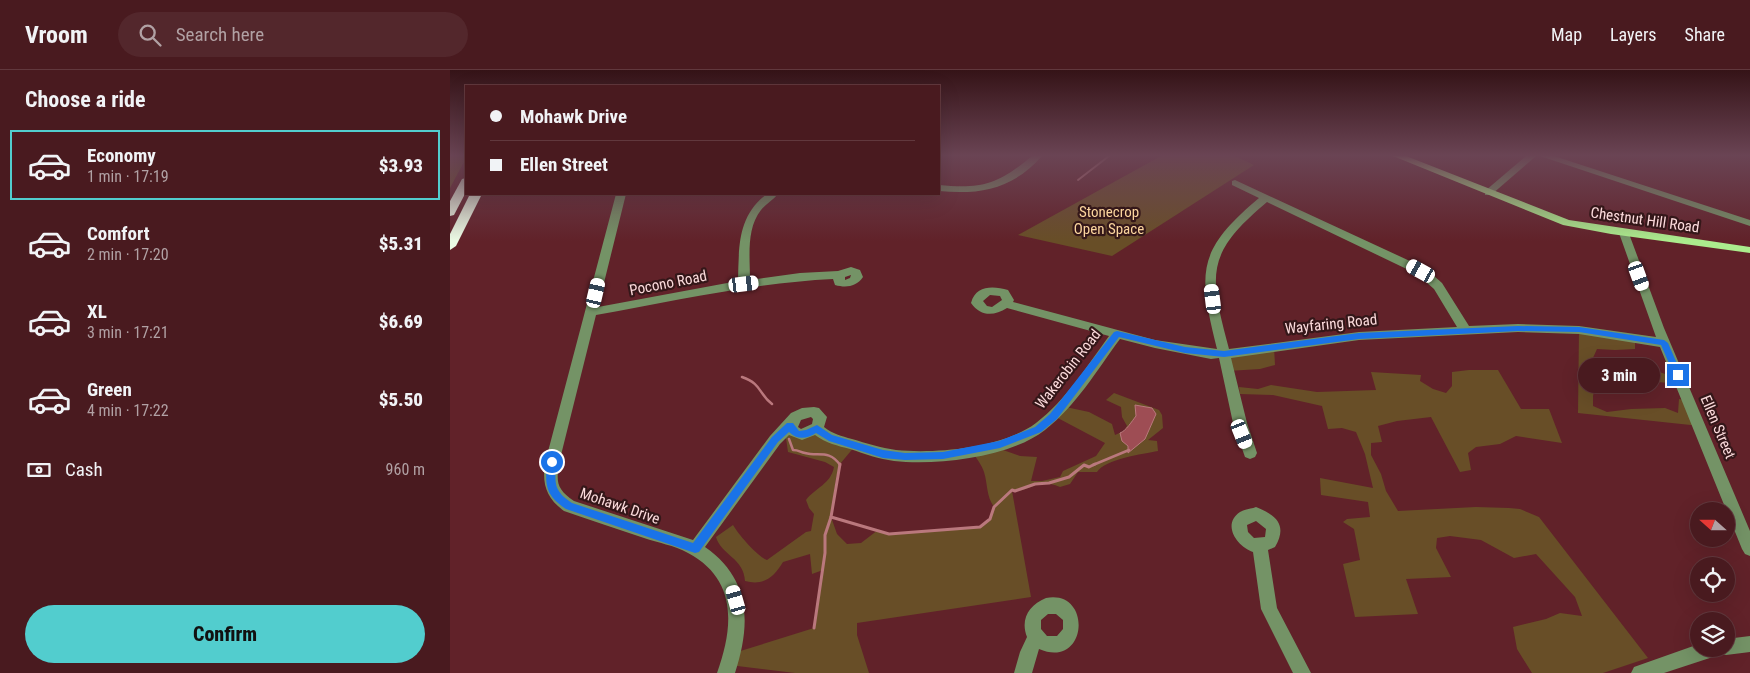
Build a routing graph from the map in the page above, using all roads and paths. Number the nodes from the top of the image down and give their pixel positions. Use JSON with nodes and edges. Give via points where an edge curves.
{"nodes":[{"id":1,"x":464,"y":184,"type":"edge"},
{"id":2,"x":997,"y":184,"type":"edge"},
{"id":3,"x":1237,"y":184,"type":"edge"},
{"id":4,"x":1466,"y":184,"type":"edge"},
{"id":5,"x":1499,"y":184,"type":"edge"},
{"id":6,"x":1631,"y":184,"type":"edge"},
{"id":7,"x":940,"y":188,"type":"edge"},
{"id":8,"x":1488,"y":193,"type":"junction"},
{"id":9,"x":476,"y":195,"type":"edge"},
{"id":10,"x":621,"y":195,"type":"edge"},
{"id":11,"x":772,"y":195,"type":"edge"},
{"id":12,"x":1265,"y":198,"type":"junction"},
{"id":13,"x":450,"y":212,"type":"edge"},
{"id":14,"x":1750,"y":223,"type":"edge"},
{"id":15,"x":1624,"y":233,"type":"junction"},
{"id":16,"x":450,"y":246,"type":"edge"},
{"id":17,"x":1750,"y":250,"type":"edge"},
{"id":18,"x":839,"y":275,"type":"dead end"},
{"id":19,"x":744,"y":284,"type":"junction"},
{"id":20,"x":1006,"y":304,"type":"dead end"},
{"id":21,"x":592,"y":312,"type":"junction"},
{"id":22,"x":1465,"y":330,"type":"junction"},
{"id":23,"x":1117,"y":334,"type":"junction"},
{"id":24,"x":1664,"y":343,"type":"junction"},
{"id":25,"x":1224,"y":354,"type":"junction"},
{"id":26,"x":790,"y":425,"type":"junction"},
{"id":27,"x":817,"y":428,"type":"junction"},
{"id":28,"x":1250,"y":453,"type":"dead end"},
{"id":29,"x":1260,"y":546,"type":"dead end"},
{"id":30,"x":695,"y":549,"type":"junction"},
{"id":31,"x":1750,"y":549,"type":"edge"},
{"id":32,"x":1036,"y":638,"type":"dead end"},
{"id":33,"x":1750,"y":644,"type":"edge"},
{"id":34,"x":1735,"y":646,"type":"edge"},
{"id":35,"x":1690,"y":656,"type":"edge"},
{"id":36,"x":726,"y":673,"type":"edge"},
{"id":37,"x":1023,"y":673,"type":"edge"},
{"id":38,"x":1302,"y":673,"type":"edge"},
{"id":39,"x":1640,"y":673,"type":"edge"}],
"edges":[{"from":1,"to":13,"type":"highway"},
{"from":2,"to":7,"type":"street","via":[[965,191]]},
{"from":3,"to":12,"type":"street"},
{"from":4,"to":8,"type":"main road","name":"Chestnut Hill Road"},
{"from":5,"to":8,"type":"street"},
{"from":6,"to":14,"type":"street"},
{"from":8,"to":15,"type":"main road","name":"Chestnut Hill Road","via":[[1561,221]]},
{"from":9,"to":16,"type":"highway"},
{"from":10,"to":21,"type":"street","name":"Mohawk Drive"},
{"from":11,"to":19,"type":"street","via":[[751,215]]},
{"from":12,"to":22,"type":"street","via":[[1421,271],[1438,286]]},
{"from":12,"to":25,"type":"street","via":[[1233,226],[1212,264],[1213,299]]},
{"from":15,"to":17,"type":"main road","name":"Chestnut Hill Road"},
{"from":15,"to":24,"type":"street","name":"Ellen Street"},
{"from":18,"to":19,"type":"street","name":"Pocono Road"},
{"from":19,"to":21,"type":"street","name":"Pocono Road"},
{"from":20,"to":23,"type":"street","name":"Wayfaring Road"},
{"from":21,"to":30,"type":"street","name":"Mohawk Drive","via":[[552,462],[550,484],[553,492],[569,506]]},
{"from":22,"to":24,"type":"street","name":"Wayfaring Road","via":[[1564,329]]},
{"from":22,"to":25,"type":"street","name":"Wayfaring Road","via":[[1342,338]]},
{"from":23,"to":25,"type":"street","name":"Wayfaring Road","via":[[1173,348]]},
{"from":23,"to":27,"type":"street","name":"Wakerobin Road","via":[[1054,416],[1038,429],[1000,444],[943,455],[905,456],[883,454],[829,438]]},
{"from":24,"to":31,"type":"street","name":"Ellen Street"},
{"from":25,"to":28,"type":"street","via":[[1242,434]]},
{"from":26,"to":27,"type":"street","via":[[793,432],[802,435]]},
{"from":26,"to":27,"type":"street","name":"Wakerobin Road","via":[[799,414],[814,412],[820,417]]},
{"from":26,"to":30,"type":"street","name":"Wakerobin Road","via":[[775,440]]},
{"from":29,"to":38,"type":"street","via":[[1269,609]]},
{"from":30,"to":36,"type":"street","name":"Mohawk Drive","via":[[718,567],[733,589],[736,600],[738,634]]},
{"from":32,"to":37,"type":"street","via":[[1028,652]]},
{"from":33,"to":34,"type":"street"},
{"from":35,"to":39,"type":"street"}]}
